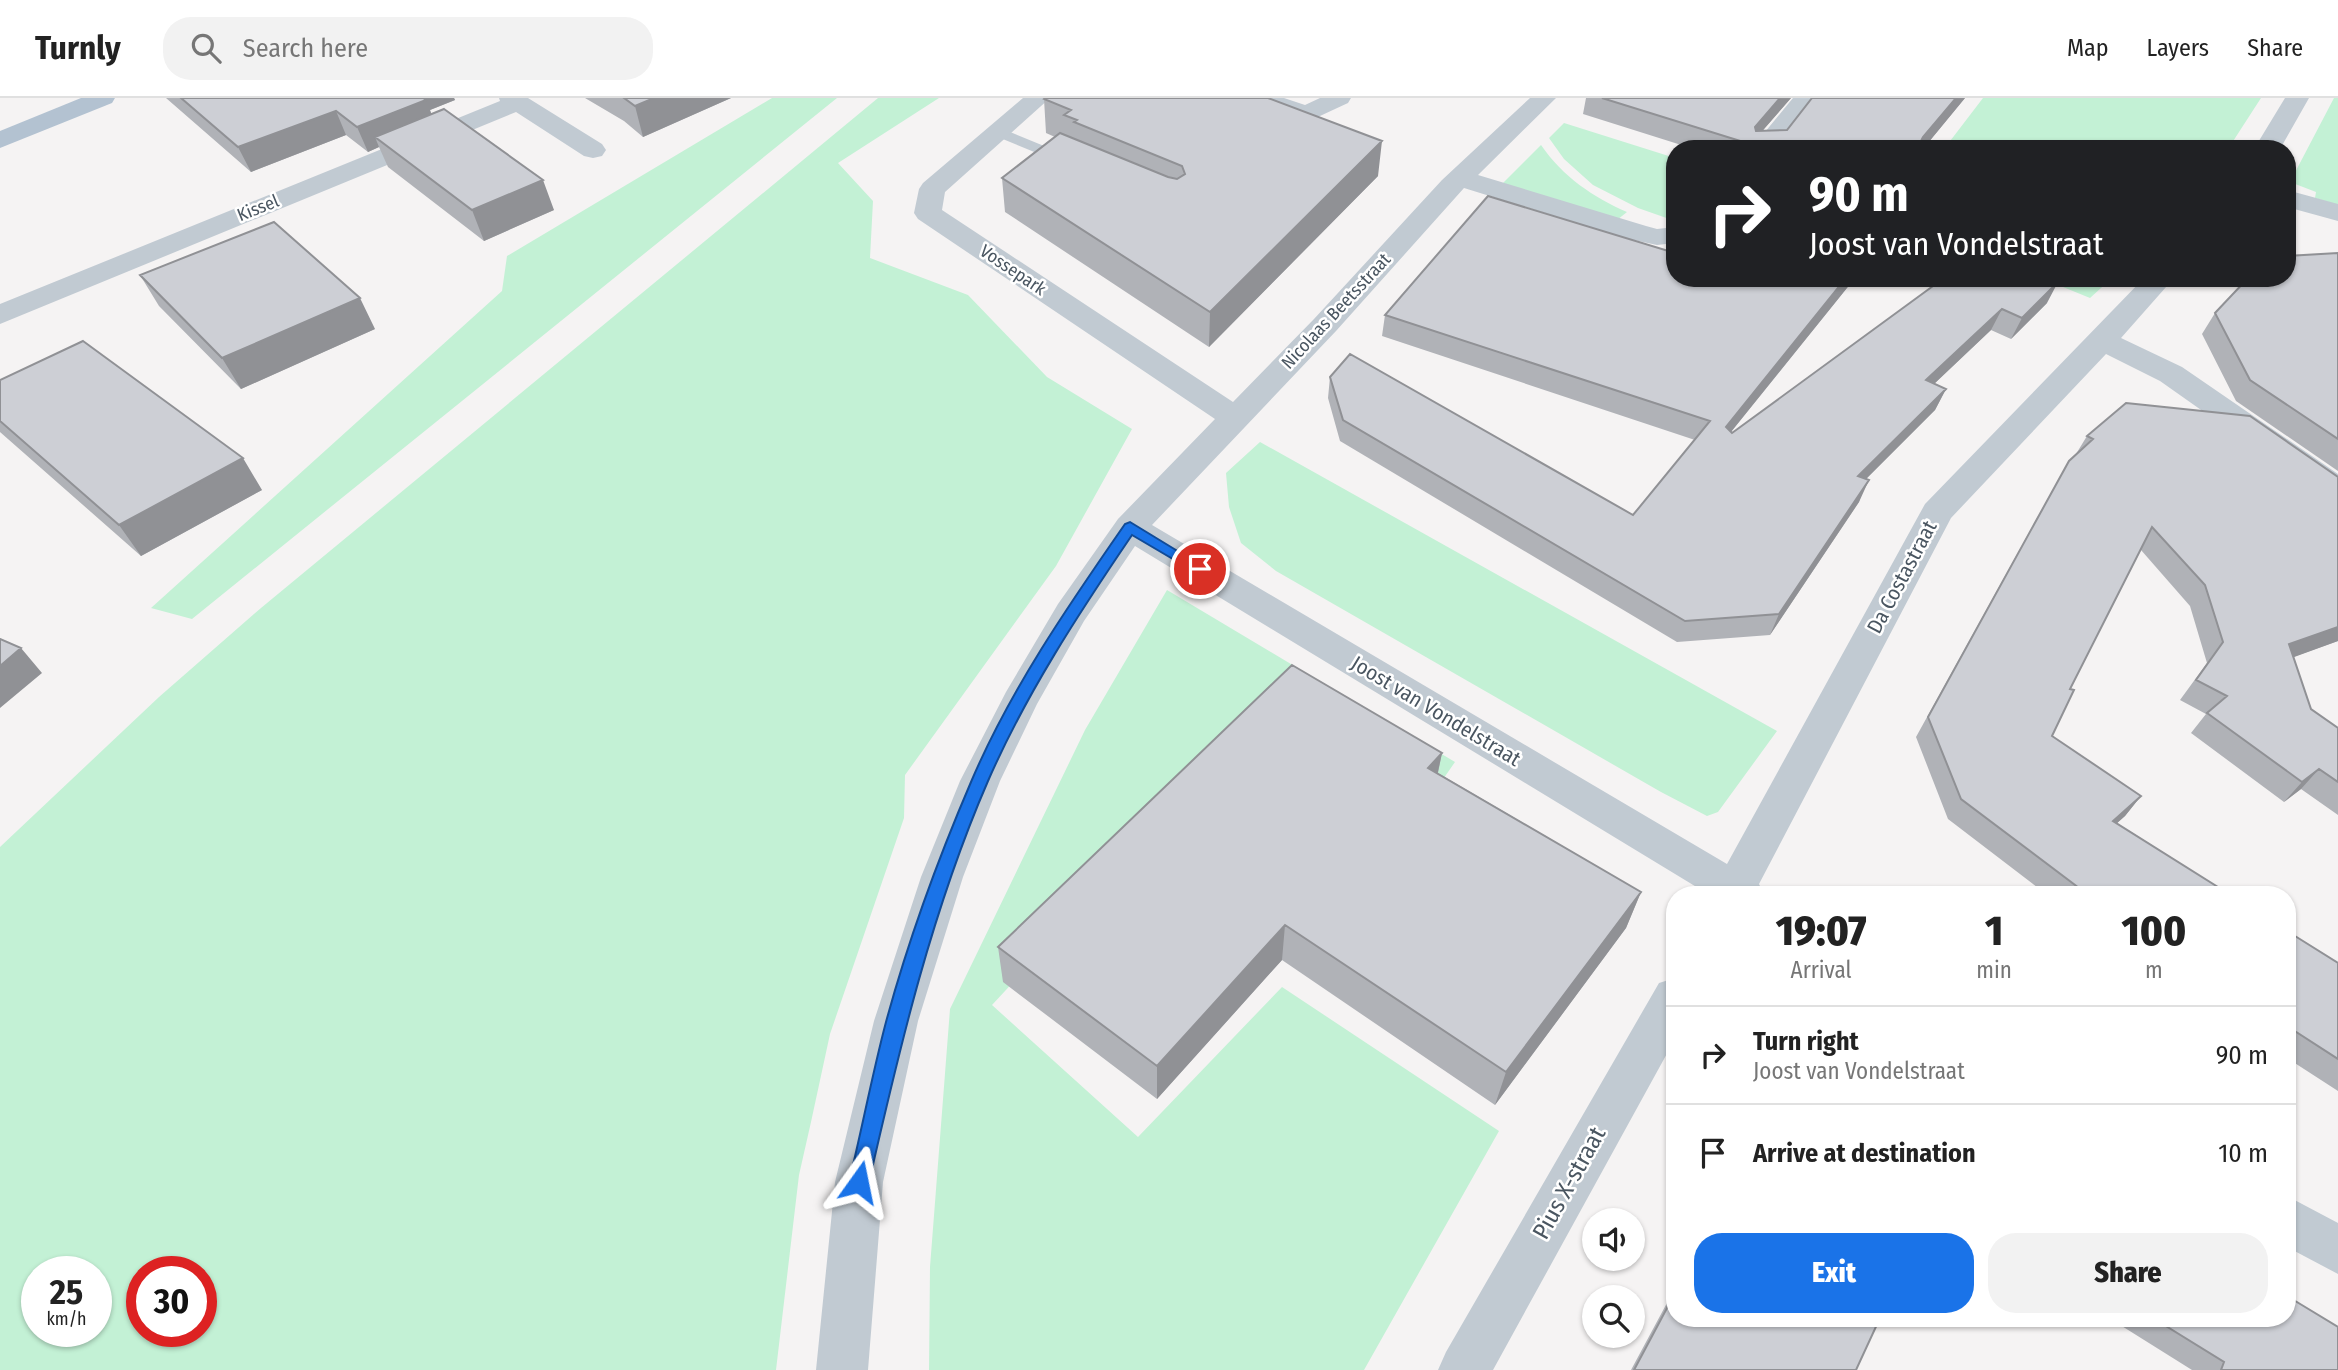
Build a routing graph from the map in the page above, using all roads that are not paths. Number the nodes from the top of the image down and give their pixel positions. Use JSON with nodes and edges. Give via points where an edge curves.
{"nodes":[{"id":1,"x":47,"y":98,"type":"edge"},
{"id":2,"x":103,"y":98,"type":"edge"},
{"id":3,"x":1038,"y":98,"type":"edge"},
{"id":4,"x":1260,"y":98,"type":"edge"},
{"id":5,"x":1339,"y":98,"type":"edge"},
{"id":6,"x":1544,"y":98,"type":"edge"},
{"id":7,"x":1807,"y":98,"type":"edge"},
{"id":8,"x":2297,"y":98,"type":"edge"},
{"id":9,"x":514,"y":100,"type":"edge"},
{"id":10,"x":0,"y":117,"type":"edge"},
{"id":11,"x":998,"y":132,"type":"junction"},
{"id":12,"x":0,"y":139,"type":"edge"},
{"id":13,"x":1771,"y":140,"type":"edge"},
{"id":14,"x":2272,"y":140,"type":"edge"},
{"id":15,"x":593,"y":150,"type":"dead end"},
{"id":16,"x":1086,"y":169,"type":"edge"},
{"id":17,"x":1459,"y":178,"type":"junction"},
{"id":18,"x":2296,"y":201,"type":"edge"},
{"id":19,"x":2338,"y":213,"type":"edge"},
{"id":20,"x":1666,"y":236,"type":"edge"},
{"id":21,"x":2152,"y":287,"type":"edge"},
{"id":22,"x":0,"y":315,"type":"edge"},
{"id":23,"x":2102,"y":341,"type":"junction"},
{"id":24,"x":1235,"y":418,"type":"junction"},
{"id":25,"x":2338,"y":490,"type":"edge"},
{"id":26,"x":1130,"y":527,"type":"junction"},
{"id":27,"x":1725,"y":886,"type":"edge"},
{"id":28,"x":1741,"y":886,"type":"edge"},
{"id":29,"x":1666,"y":1012,"type":"edge"},
{"id":30,"x":2296,"y":1225,"type":"edge"},
{"id":31,"x":2338,"y":1250,"type":"edge"},
{"id":32,"x":842,"y":1370,"type":"edge"},
{"id":33,"x":1464,"y":1370,"type":"edge"}],
"edges":[{"from":1,"to":10,"type":"main road"},
{"from":2,"to":12,"type":"main road"},
{"from":3,"to":11,"type":"street","name":"Vossepark"},
{"from":4,"to":5,"type":"street","via":[[1307,114]]},
{"from":6,"to":17,"type":"street","name":"Nicolaas Beetsstraat"},
{"from":7,"to":13,"type":"street"},
{"from":8,"to":14,"type":"street"},
{"from":9,"to":15,"type":"street","name":"Kissel"},
{"from":9,"to":22,"type":"street","name":"Kissel"},
{"from":11,"to":16,"type":"lane"},
{"from":11,"to":24,"type":"street","name":"Vossepark","via":[[932,188],[928,213]]},
{"from":17,"to":20,"type":"street","via":[[1639,233]]},
{"from":17,"to":24,"type":"street","name":"Nicolaas Beetsstraat"},
{"from":18,"to":19,"type":"street"},
{"from":21,"to":23,"type":"street","name":"Da Costastraat"},
{"from":23,"to":25,"type":"street","via":[[2171,374]]},
{"from":23,"to":28,"type":"street","name":"Da Costastraat","via":[[1937,512]]},
{"from":24,"to":26,"type":"street","name":"Nicolaas Beetsstraat"},
{"from":26,"to":27,"type":"street","name":"Joost van Vondelstraat"},
{"from":26,"to":32,"type":"street","name":"Nicolaas Beetsstraat","via":[[1071,613],[1019,702],[979,781],[942,877],[896,1021],[859,1182]]},
{"from":29,"to":33,"type":"street","name":"Pius X-straat"},
{"from":30,"to":31,"type":"street"}]}
